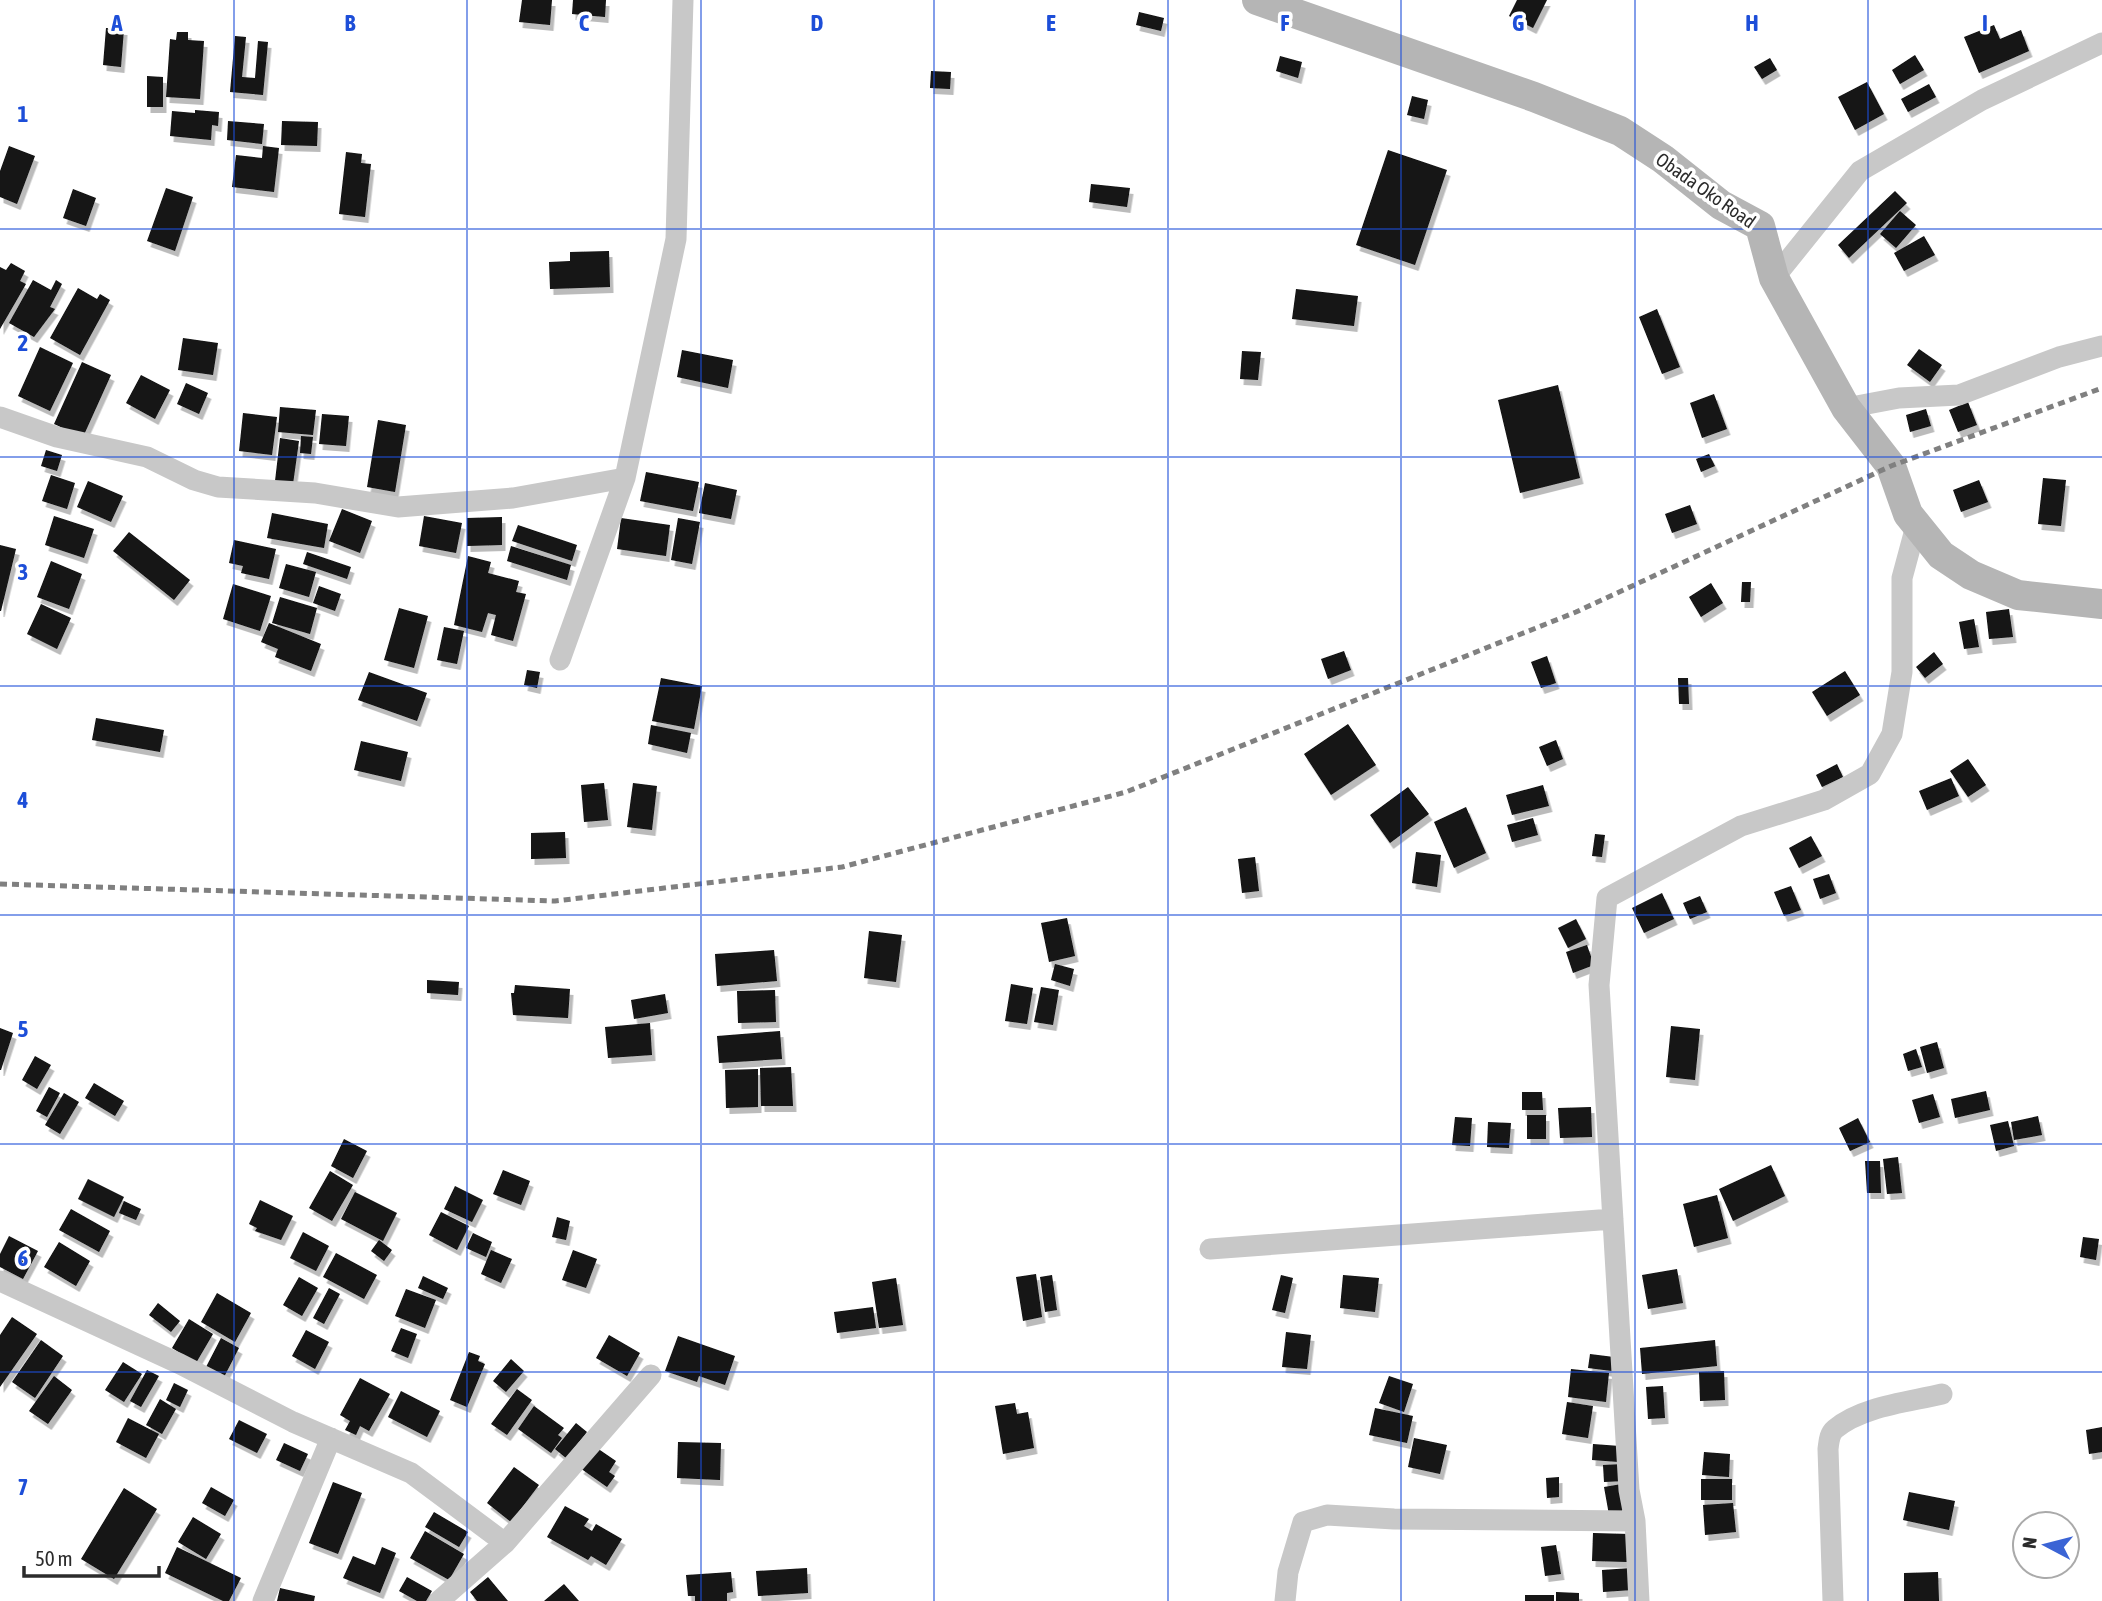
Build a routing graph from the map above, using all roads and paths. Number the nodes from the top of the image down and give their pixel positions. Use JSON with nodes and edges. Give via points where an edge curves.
{"nodes":[{"id":1,"x":683,"y":0,"type":"edge"},
{"id":2,"x":1257,"y":0,"type":"edge"},
{"id":3,"x":2102,"y":43,"type":"edge"},
{"id":4,"x":1774,"y":278,"type":"junction"},
{"id":5,"x":2102,"y":346,"type":"edge"},
{"id":6,"x":1846,"y":408,"type":"junction"},
{"id":7,"x":0,"y":417,"type":"edge"},
{"id":8,"x":625,"y":478,"type":"junction"},
{"id":9,"x":1916,"y":526,"type":"junction"},
{"id":10,"x":2102,"y":604,"type":"edge"},
{"id":11,"x":559,"y":660,"type":"dead end"},
{"id":12,"x":1613,"y":1219,"type":"junction"},
{"id":13,"x":1210,"y":1249,"type":"dead end"},
{"id":14,"x":0,"y":1281,"type":"edge"},
{"id":15,"x":651,"y":1375,"type":"dead end"},
{"id":16,"x":1942,"y":1394,"type":"dead end"},
{"id":17,"x":331,"y":1438,"type":"junction"},
{"id":18,"x":1635,"y":1521,"type":"junction"},
{"id":19,"x":505,"y":1543,"type":"junction"},
{"id":20,"x":263,"y":1601,"type":"edge"},
{"id":21,"x":439,"y":1601,"type":"edge"},
{"id":22,"x":1284,"y":1601,"type":"edge"},
{"id":23,"x":1639,"y":1601,"type":"edge"},
{"id":24,"x":1833,"y":1601,"type":"edge"}],
"edges":[{"from":1,"to":8,"type":"street","via":[[677,239]]},
{"from":2,"to":4,"type":"main road","name":"Obada Oko Road","via":[[1620,131],[1721,205],[1760,226]]},
{"from":3,"to":4,"type":"street","via":[[1982,100],[1860,171]]},
{"from":4,"to":6,"type":"main road","name":"Obada Oko Road"},
{"from":5,"to":6,"type":"street","via":[[2059,357],[1959,395],[1899,398]]},
{"from":6,"to":9,"type":"main road","name":"Obada Oko Road","via":[[1891,466]]},
{"from":7,"to":8,"type":"street","via":[[57,437],[147,457],[218,487],[315,492],[398,507],[513,498]]},
{"from":8,"to":11,"type":"street"},
{"from":9,"to":10,"type":"main road","name":"Obada Oko Road","via":[[1941,555],[1971,575],[2018,595]]},
{"from":9,"to":12,"type":"street","via":[[1902,578],[1902,672],[1892,734],[1870,774],[1824,800],[1741,826],[1608,898],[1599,985]]},
{"from":12,"to":13,"type":"street"},
{"from":12,"to":18,"type":"street","via":[[1629,1490]]},
{"from":14,"to":17,"type":"street"},
{"from":15,"to":19,"type":"street"},
{"from":16,"to":24,"type":"street","via":[[1864,1414],[1830,1436]]},
{"from":17,"to":19,"type":"street","via":[[411,1474]]},
{"from":17,"to":20,"type":"street"},
{"from":18,"to":22,"type":"street","via":[[1327,1515],[1303,1522]]},
{"from":18,"to":23,"type":"street"},
{"from":19,"to":21,"type":"street"}]}
